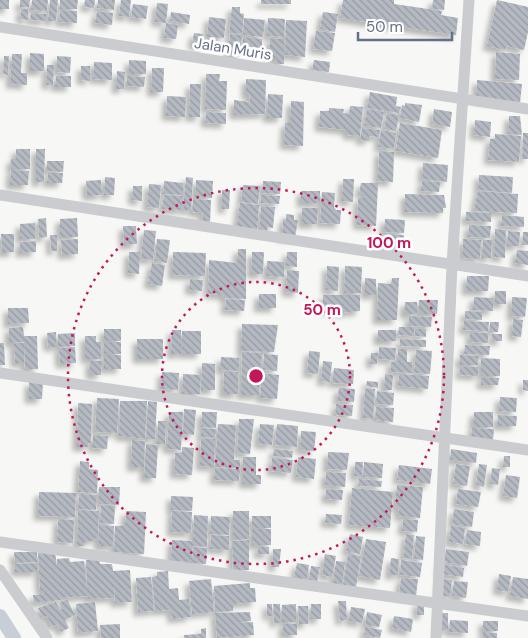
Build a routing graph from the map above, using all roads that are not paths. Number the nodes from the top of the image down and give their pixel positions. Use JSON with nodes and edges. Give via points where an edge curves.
{"nodes":[{"id":1,"x":469,"y":0,"type":"edge"},
{"id":2,"x":0,"y":28,"type":"edge"},
{"id":3,"x":462,"y":99,"type":"junction"},
{"id":4,"x":528,"y":108,"type":"edge"},
{"id":5,"x":0,"y":194,"type":"edge"},
{"id":6,"x":452,"y":265,"type":"junction"},
{"id":7,"x":528,"y":276,"type":"edge"},
{"id":8,"x":0,"y":373,"type":"edge"},
{"id":9,"x":446,"y":438,"type":"junction"},
{"id":10,"x":528,"y":450,"type":"edge"},
{"id":11,"x":0,"y":542,"type":"edge"},
{"id":12,"x":0,"y":570,"type":"edge"},
{"id":13,"x":438,"y":603,"type":"junction"},
{"id":14,"x":528,"y":616,"type":"edge"},
{"id":15,"x":46,"y":638,"type":"edge"},
{"id":16,"x":436,"y":638,"type":"edge"}],
"edges":[{"from":1,"to":3,"type":"street"},
{"from":2,"to":3,"type":"street","name":"Jalan Muris"},
{"from":3,"to":4,"type":"street","name":"Jalan Muris"},
{"from":3,"to":6,"type":"street"},
{"from":5,"to":6,"type":"street"},
{"from":6,"to":7,"type":"street"},
{"from":6,"to":9,"type":"street"},
{"from":8,"to":9,"type":"street"},
{"from":9,"to":10,"type":"street"},
{"from":9,"to":13,"type":"street"},
{"from":11,"to":13,"type":"street"},
{"from":12,"to":15,"type":"street"},
{"from":13,"to":14,"type":"street"},
{"from":13,"to":16,"type":"street"}]}
